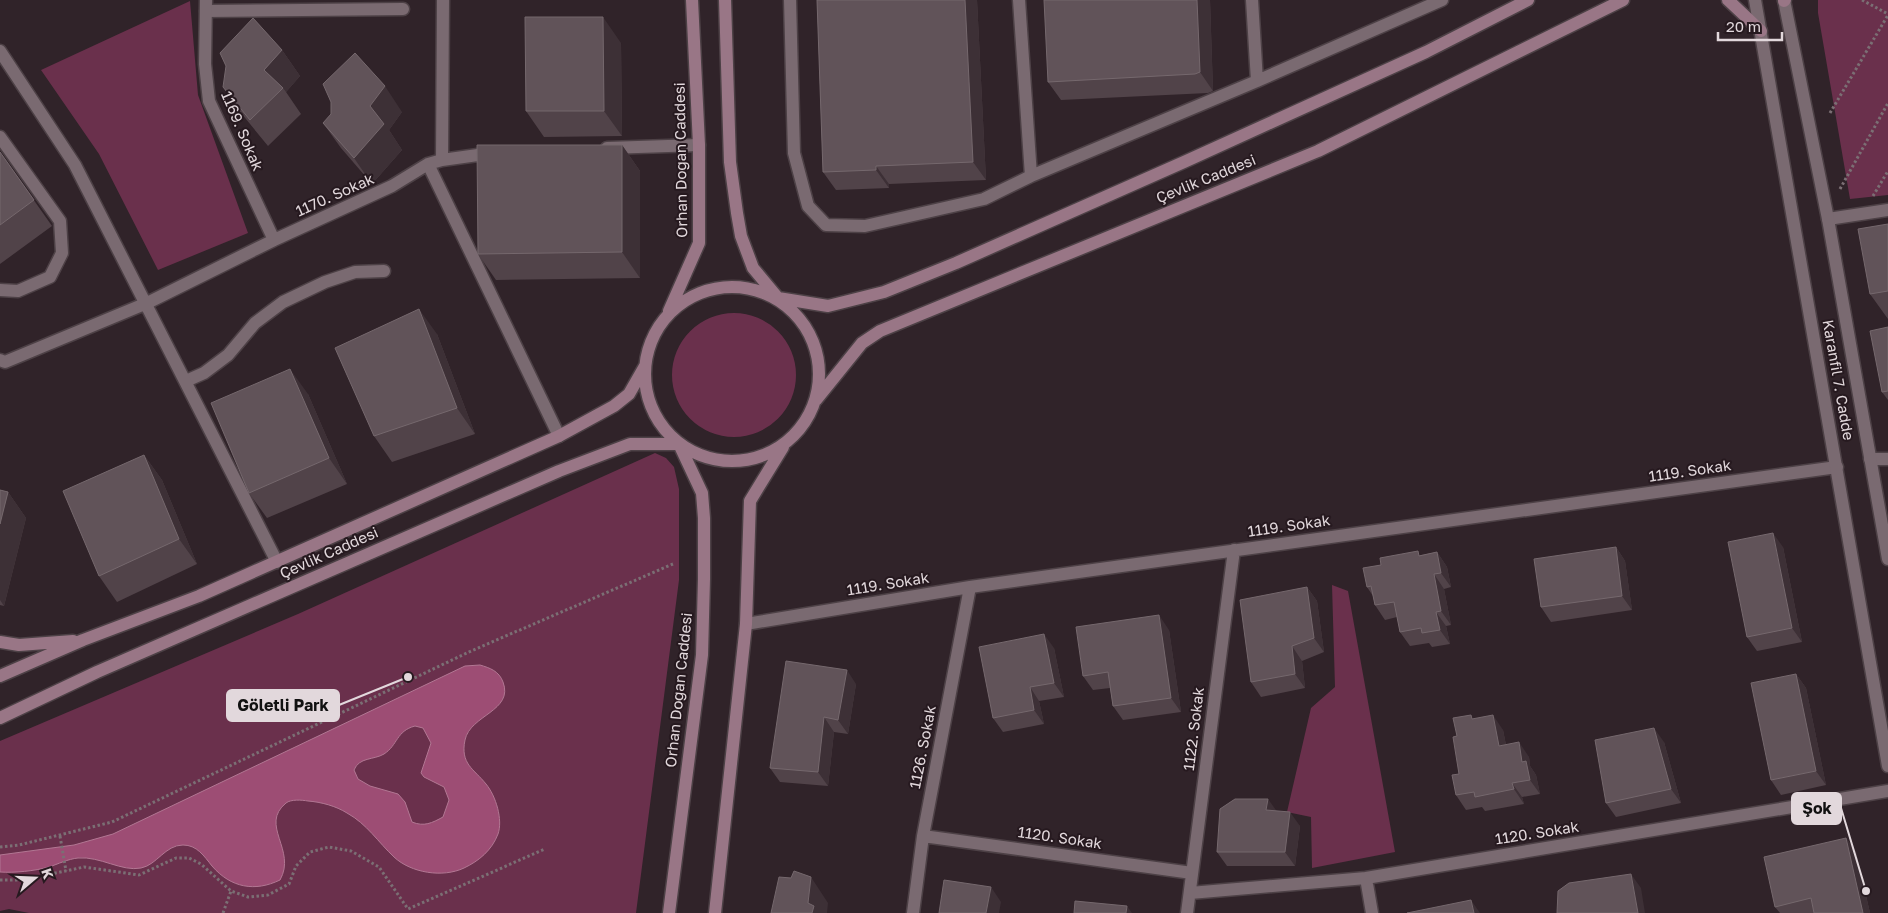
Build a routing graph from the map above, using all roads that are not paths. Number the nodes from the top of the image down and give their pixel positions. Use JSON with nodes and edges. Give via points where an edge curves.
{"nodes":[{"id":1,"x":443,"y":0,"type":"edge"},
{"id":2,"x":692,"y":0,"type":"edge"},
{"id":3,"x":725,"y":0,"type":"edge"},
{"id":4,"x":790,"y":0,"type":"edge"},
{"id":5,"x":1019,"y":0,"type":"edge"},
{"id":6,"x":1252,"y":0,"type":"edge"},
{"id":7,"x":1442,"y":0,"type":"edge"},
{"id":8,"x":1528,"y":0,"type":"edge"},
{"id":9,"x":1623,"y":0,"type":"edge"},
{"id":10,"x":1728,"y":0,"type":"edge"},
{"id":11,"x":1755,"y":0,"type":"edge"},
{"id":12,"x":1784,"y":0,"type":"edge"},
{"id":13,"x":206,"y":5,"type":"edge"},
{"id":14,"x":402,"y":9,"type":"dead end"},
{"id":15,"x":1761,"y":31,"type":"junction"},
{"id":16,"x":0,"y":51,"type":"edge"},
{"id":17,"x":1257,"y":82,"type":"junction"},
{"id":18,"x":0,"y":137,"type":"edge"},
{"id":19,"x":699,"y":145,"type":"junction"},
{"id":20,"x":595,"y":149,"type":"edge"},
{"id":21,"x":509,"y":152,"type":"edge"},
{"id":22,"x":442,"y":160,"type":"junction"},
{"id":23,"x":428,"y":164,"type":"junction"},
{"id":24,"x":1031,"y":176,"type":"junction"},
{"id":25,"x":1888,"y":210,"type":"edge"},
{"id":26,"x":1828,"y":219,"type":"junction"},
{"id":27,"x":274,"y":240,"type":"junction"},
{"id":28,"x":384,"y":271,"type":"dead end"},
{"id":29,"x":0,"y":290,"type":"edge"},
{"id":30,"x":778,"y":298,"type":"junction"},
{"id":31,"x":147,"y":303,"type":"junction"},
{"id":32,"x":668,"y":312,"type":"junction"},
{"id":33,"x":2,"y":361,"type":"edge"},
{"id":34,"x":644,"y":366,"type":"junction"},
{"id":35,"x":186,"y":381,"type":"junction"},
{"id":36,"x":816,"y":400,"type":"junction"},
{"id":37,"x":559,"y":436,"type":"junction"},
{"id":38,"x":679,"y":444,"type":"junction"},
{"id":39,"x":784,"y":445,"type":"junction"},
{"id":40,"x":1870,"y":459,"type":"junction"},
{"id":41,"x":1888,"y":459,"type":"edge"},
{"id":42,"x":1837,"y":467,"type":"junction"},
{"id":43,"x":1234,"y":550,"type":"junction"},
{"id":44,"x":1888,"y":559,"type":"edge"},
{"id":45,"x":277,"y":562,"type":"junction"},
{"id":46,"x":970,"y":587,"type":"junction"},
{"id":47,"x":746,"y":624,"type":"junction"},
{"id":48,"x":84,"y":640,"type":"junction"},
{"id":49,"x":0,"y":642,"type":"edge"},
{"id":50,"x":0,"y":676,"type":"edge"},
{"id":51,"x":0,"y":718,"type":"edge"},
{"id":52,"x":1888,"y":766,"type":"edge"},
{"id":53,"x":1888,"y":791,"type":"edge"},
{"id":54,"x":923,"y":836,"type":"junction"},
{"id":55,"x":1192,"y":873,"type":"junction"},
{"id":56,"x":1366,"y":878,"type":"junction"},
{"id":57,"x":1190,"y":893,"type":"junction"},
{"id":58,"x":669,"y":913,"type":"edge"},
{"id":59,"x":715,"y":913,"type":"edge"},
{"id":60,"x":913,"y":913,"type":"edge"},
{"id":61,"x":1187,"y":913,"type":"edge"},
{"id":62,"x":1372,"y":913,"type":"edge"}],
"edges":[{"from":1,"to":22,"type":"street"},
{"from":2,"to":19,"type":"main road","name":"Orhan Doğan Caddesi"},
{"from":3,"to":30,"type":"main road","via":[[730,162],[737,213],[753,268]]},
{"from":4,"to":24,"type":"street","via":[[794,153],[808,206],[826,225],[865,226],[984,199]]},
{"from":5,"to":24,"type":"street"},
{"from":6,"to":17,"type":"street"},
{"from":7,"to":17,"type":"street"},
{"from":8,"to":30,"type":"main road","name":"Çevlik Caddesi","via":[[1426,52],[1184,162],[884,292],[828,306]]},
{"from":9,"to":36,"type":"main road","name":"Çevlik Caddesi","via":[[1318,151],[880,332],[862,343]]},
{"from":10,"to":15,"type":"main road"},
{"from":11,"to":15,"type":"street","name":"Karanfil 7. Cadde"},
{"from":12,"to":26,"type":"street","name":"Karanfil 7. Cadde"},
{"from":13,"to":14,"type":"street"},
{"from":13,"to":27,"type":"street","name":"1169. Sokak","via":[[208,101]]},
{"from":15,"to":42,"type":"street","name":"Karanfil 7. Cadde"},
{"from":16,"to":31,"type":"street","via":[[75,165]]},
{"from":17,"to":24,"type":"street"},
{"from":18,"to":29,"type":"street","via":[[60,221],[62,254],[50,277],[18,291]]},
{"from":19,"to":20,"type":"street"},
{"from":19,"to":32,"type":"main road","name":"Orhan Doğan Caddesi","via":[[699,243]]},
{"from":21,"to":22,"type":"street","name":"1170. Sokak"},
{"from":22,"to":23,"type":"street","name":"1170. Sokak"},
{"from":23,"to":27,"type":"street","name":"1170. Sokak","via":[[392,186]]},
{"from":23,"to":37,"type":"street"},
{"from":25,"to":26,"type":"street"},
{"from":26,"to":40,"type":"street","name":"Karanfil 7. Cadde"},
{"from":27,"to":31,"type":"street","name":"1170. Sokak"},
{"from":28,"to":35,"type":"street","via":[[355,272],[283,302],[255,322],[228,355],[204,373]]},
{"from":30,"to":32,"type":"main road","via":[[750,287],[721,286],[692,295]]},
{"from":30,"to":36,"type":"main road","via":[[800,318],[815,344],[820,372]]},
{"from":31,"to":33,"type":"street","name":"1170. Sokak"},
{"from":31,"to":35,"type":"street"},
{"from":32,"to":34,"type":"main road","via":[[652,337]]},
{"from":34,"to":37,"type":"main road","name":"Çevlik Caddesi","via":[[629,394],[614,406]]},
{"from":34,"to":38,"type":"main road","via":[[647,396],[659,423]]},
{"from":35,"to":45,"type":"street"},
{"from":36,"to":39,"type":"main road","via":[[804,425]]},
{"from":37,"to":45,"type":"main road","name":"Çevlik Caddesi"},
{"from":38,"to":39,"type":"main road","via":[[704,457],[731,462],[759,458]]},
{"from":38,"to":51,"type":"main road","name":"Çevlik Caddesi","via":[[630,444],[559,471],[97,672]]},
{"from":38,"to":58,"type":"main road","name":"Orhan Doğan Caddesi","via":[[702,493],[704,579],[702,655]]},
{"from":39,"to":47,"type":"main road","via":[[750,501]]},
{"from":40,"to":41,"type":"street"},
{"from":40,"to":44,"type":"street","name":"Karanfil 7. Cadde"},
{"from":42,"to":43,"type":"street","name":"1119. Sokak"},
{"from":42,"to":52,"type":"street","name":"Karanfil 7. Cadde"},
{"from":43,"to":46,"type":"street","name":"1119. Sokak"},
{"from":43,"to":55,"type":"street","name":"1122. Sokak"},
{"from":45,"to":48,"type":"main road","name":"Çevlik Caddesi","via":[[200,596]]},
{"from":46,"to":47,"type":"street","name":"1119. Sokak"},
{"from":46,"to":54,"type":"street","name":"1126. Sokak"},
{"from":47,"to":59,"type":"main road"},
{"from":48,"to":49,"type":"main road","via":[[19,645]]},
{"from":48,"to":50,"type":"main road","name":"Çevlik Caddesi"},
{"from":53,"to":56,"type":"street","name":"1120. Sokak"},
{"from":54,"to":55,"type":"street","name":"1120. Sokak"},
{"from":54,"to":60,"type":"street","name":"1126. Sokak"},
{"from":55,"to":57,"type":"street","name":"1122. Sokak"},
{"from":56,"to":57,"type":"street","name":"1120. Sokak"},
{"from":56,"to":62,"type":"street"},
{"from":57,"to":61,"type":"street","name":"1122. Sokak"}]}
